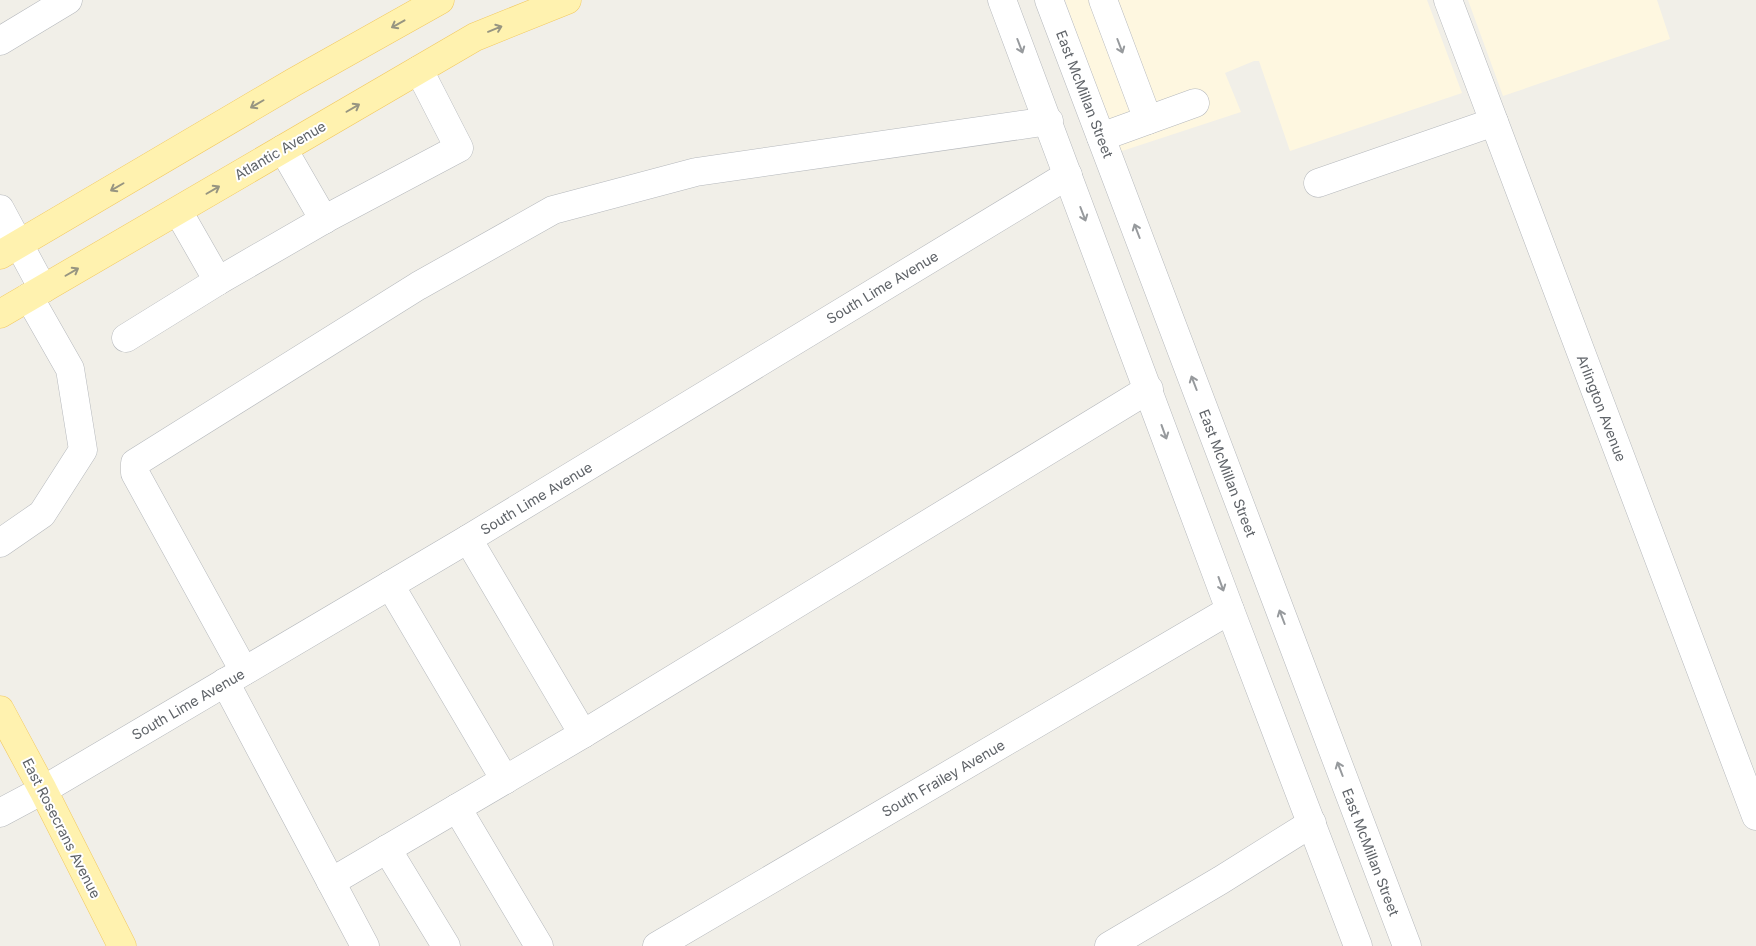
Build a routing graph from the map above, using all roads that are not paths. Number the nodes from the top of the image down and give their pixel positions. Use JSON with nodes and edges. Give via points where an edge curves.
{"nodes":[{"id":1,"x":68,"y":0,"type":"edge"},
{"id":2,"x":440,"y":0,"type":"edge"},
{"id":3,"x":1002,"y":0,"type":"edge"},
{"id":4,"x":1049,"y":0,"type":"edge"},
{"id":5,"x":1103,"y":0,"type":"edge"},
{"id":6,"x":1448,"y":0,"type":"edge"},
{"id":7,"x":562,"y":1,"type":"edge"},
{"id":8,"x":0,"y":41,"type":"edge"},
{"id":9,"x":419,"y":70,"type":"junction"},
{"id":10,"x":1195,"y":104,"type":"dead end"},
{"id":11,"x":1148,"y":120,"type":"junction"},
{"id":12,"x":1049,"y":121,"type":"junction"},
{"id":13,"x":1494,"y":122,"type":"junction"},
{"id":14,"x":1101,"y":136,"type":"junction"},
{"id":15,"x":283,"y":149,"type":"junction"},
{"id":16,"x":1068,"y":174,"type":"junction"},
{"id":17,"x":1318,"y":183,"type":"dead end"},
{"id":18,"x":0,"y":209,"type":"edge"},
{"id":19,"x":178,"y":210,"type":"junction"},
{"id":20,"x":324,"y":220,"type":"junction"},
{"id":21,"x":10,"y":250,"type":"edge"},
{"id":22,"x":218,"y":281,"type":"junction"},
{"id":23,"x":36,"y":293,"type":"junction"},
{"id":24,"x":0,"y":314,"type":"edge"},
{"id":25,"x":126,"y":338,"type":"dead end"},
{"id":26,"x":1148,"y":389,"type":"junction"},
{"id":27,"x":468,"y":539,"type":"junction"},
{"id":28,"x":0,"y":543,"type":"edge"},
{"id":29,"x":390,"y":585,"type":"junction"},
{"id":30,"x":1230,"y":610,"type":"junction"},
{"id":31,"x":235,"y":677,"type":"junction"},
{"id":32,"x":0,"y":710,"type":"edge"},
{"id":33,"x":582,"y":734,"type":"junction"},
{"id":34,"x":505,"y":780,"type":"junction"},
{"id":35,"x":43,"y":790,"type":"junction"},
{"id":36,"x":457,"y":808,"type":"junction"},
{"id":37,"x":0,"y":813,"type":"edge"},
{"id":38,"x":1756,"y":816,"type":"edge"},
{"id":39,"x":1312,"y":823,"type":"junction"},
{"id":40,"x":387,"y":849,"type":"junction"},
{"id":41,"x":331,"y":882,"type":"junction"},
{"id":42,"x":122,"y":946,"type":"edge"},
{"id":43,"x":365,"y":946,"type":"edge"},
{"id":44,"x":446,"y":946,"type":"edge"},
{"id":45,"x":539,"y":946,"type":"edge"},
{"id":46,"x":657,"y":946,"type":"edge"},
{"id":47,"x":1109,"y":946,"type":"edge"},
{"id":48,"x":1358,"y":946,"type":"edge"},
{"id":49,"x":1406,"y":946,"type":"edge"}],
"edges":[{"from":1,"to":8,"type":"street"},
{"from":2,"to":21,"type":"main road","one_way":true},
{"from":3,"to":12,"type":"street","one_way":true},
{"from":4,"to":14,"type":"street","name":"East McMillan Street"},
{"from":5,"to":11,"type":"street","one_way":true},
{"from":6,"to":13,"type":"street","name":"Arlington Avenue"},
{"from":9,"to":7,"type":"main road","name":"Atlantic Avenue","one_way":true,"via":[[475,37]]},
{"from":15,"to":9,"type":"main road","name":"Atlantic Avenue","one_way":true},
{"from":9,"to":20,"type":"street","via":[[459,148]]},
{"from":10,"to":11,"type":"street"},
{"from":11,"to":14,"type":"street"},
{"from":12,"to":16,"type":"street"},
{"from":12,"to":31,"type":"street","via":[[696,172],[553,210],[418,286],[135,463],[135,473]]},
{"from":13,"to":17,"type":"street"},
{"from":13,"to":38,"type":"street","name":"Arlington Avenue"},
{"from":49,"to":14,"type":"street","name":"East McMillan Street","one_way":true},
{"from":19,"to":15,"type":"main road","name":"Atlantic Avenue","one_way":true},
{"from":15,"to":20,"type":"street"},
{"from":16,"to":26,"type":"street","one_way":true},
{"from":16,"to":27,"type":"street","name":"South Lime Avenue"},
{"from":18,"to":21,"type":"street"},
{"from":19,"to":22,"type":"street"},
{"from":23,"to":19,"type":"main road","name":"Atlantic Avenue","one_way":true},
{"from":20,"to":22,"type":"street"},
{"from":21,"to":23,"type":"street"},
{"from":22,"to":25,"type":"street"},
{"from":23,"to":24,"type":"main road","name":"Atlantic Avenue"},
{"from":23,"to":28,"type":"street","via":[[70,369],[83,450],[42,514]]},
{"from":26,"to":30,"type":"street","one_way":true},
{"from":26,"to":33,"type":"street"},
{"from":27,"to":29,"type":"street","name":"South Lime Avenue"},
{"from":27,"to":33,"type":"street"},
{"from":29,"to":31,"type":"street","name":"South Lime Avenue"},
{"from":29,"to":34,"type":"street"},
{"from":30,"to":39,"type":"street"},
{"from":30,"to":46,"type":"street","name":"South Frailey Avenue"},
{"from":31,"to":35,"type":"street","name":"South Lime Avenue"},
{"from":31,"to":41,"type":"street"},
{"from":32,"to":35,"type":"main road","name":"East Rosecrans Avenue"},
{"from":33,"to":34,"type":"street"},
{"from":34,"to":36,"type":"street"},
{"from":35,"to":37,"type":"street","name":"South Lime Avenue"},
{"from":35,"to":42,"type":"main road","name":"East Rosecrans Avenue"},
{"from":36,"to":40,"type":"street"},
{"from":36,"to":45,"type":"street"},
{"from":39,"to":47,"type":"street"},
{"from":39,"to":48,"type":"street"},
{"from":40,"to":41,"type":"street"},
{"from":40,"to":44,"type":"street"},
{"from":41,"to":43,"type":"street"}]}
